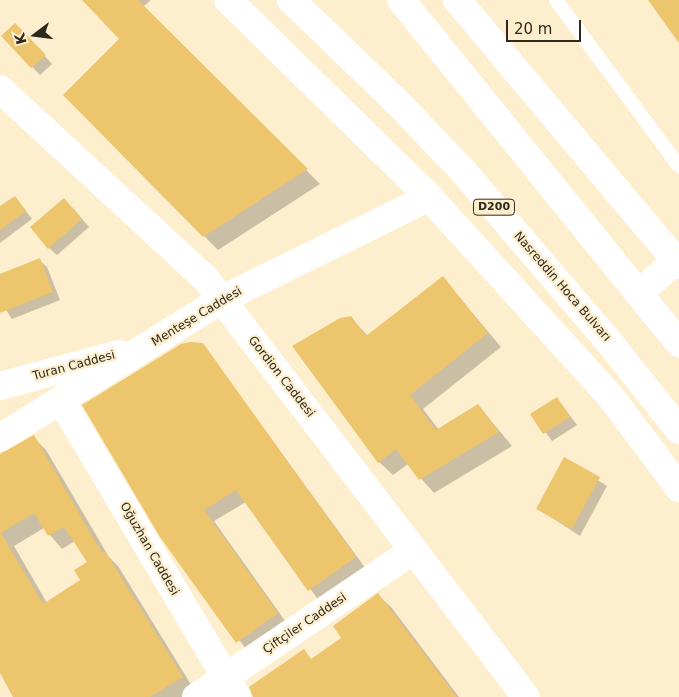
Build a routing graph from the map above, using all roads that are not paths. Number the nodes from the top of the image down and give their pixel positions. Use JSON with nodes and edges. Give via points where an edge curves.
{"nodes":[{"id":1,"x":228,"y":0,"type":"edge"},
{"id":2,"x":291,"y":0,"type":"edge"},
{"id":3,"x":401,"y":0,"type":"edge"},
{"id":4,"x":457,"y":0,"type":"edge"},
{"id":5,"x":556,"y":0,"type":"edge"},
{"id":6,"x":0,"y":89,"type":"edge"},
{"id":7,"x":679,"y":166,"type":"edge"},
{"id":8,"x":429,"y":197,"type":"junction"},
{"id":9,"x":678,"y":263,"type":"edge"},
{"id":10,"x":640,"y":293,"type":"junction"},
{"id":11,"x":222,"y":300,"type":"junction"},
{"id":12,"x":679,"y":343,"type":"edge"},
{"id":13,"x":148,"y":346,"type":"junction"},
{"id":14,"x":0,"y":386,"type":"edge"},
{"id":15,"x":61,"y":400,"type":"junction"},
{"id":16,"x":679,"y":430,"type":"edge"},
{"id":17,"x":0,"y":438,"type":"edge"},
{"id":18,"x":679,"y":488,"type":"edge"},
{"id":19,"x":414,"y":550,"type":"junction"},
{"id":20,"x":231,"y":687,"type":"edge"},
{"id":21,"x":196,"y":697,"type":"edge"},
{"id":22,"x":526,"y":697,"type":"edge"}],
"edges":[{"from":1,"to":8,"type":"main road"},
{"from":2,"to":16,"type":"main road","name":"Nasreddin Hoca Bulvarı","number":"D200","via":[[463,171],[605,337]]},
{"from":3,"to":10,"type":"main road"},
{"from":4,"to":9,"type":"main road"},
{"from":5,"to":7,"type":"lane"},
{"from":6,"to":11,"type":"main road","name":"Gordion Caddesi","via":[[206,279]]},
{"from":8,"to":11,"type":"main road","name":"Menteşe Caddesi"},
{"from":8,"to":18,"type":"main road","via":[[611,397]]},
{"from":9,"to":10,"type":"main road"},
{"from":10,"to":12,"type":"main road"},
{"from":11,"to":13,"type":"main road","name":"Menteşe Caddesi"},
{"from":11,"to":19,"type":"main road","name":"Gordion Caddesi"},
{"from":13,"to":14,"type":"main road","name":"Turan Caddesi"},
{"from":13,"to":15,"type":"main road","name":"Menteşe Caddesi"},
{"from":15,"to":17,"type":"main road","name":"Menteşe Caddesi"},
{"from":15,"to":20,"type":"main road","name":"Oğuzhan Caddesi"},
{"from":19,"to":20,"type":"main road","name":"Çiftçiler Caddesi"},
{"from":19,"to":22,"type":"main road","name":"Gordion Caddesi"},
{"from":20,"to":21,"type":"main road","name":"Çiftçiler Caddesi"}]}
